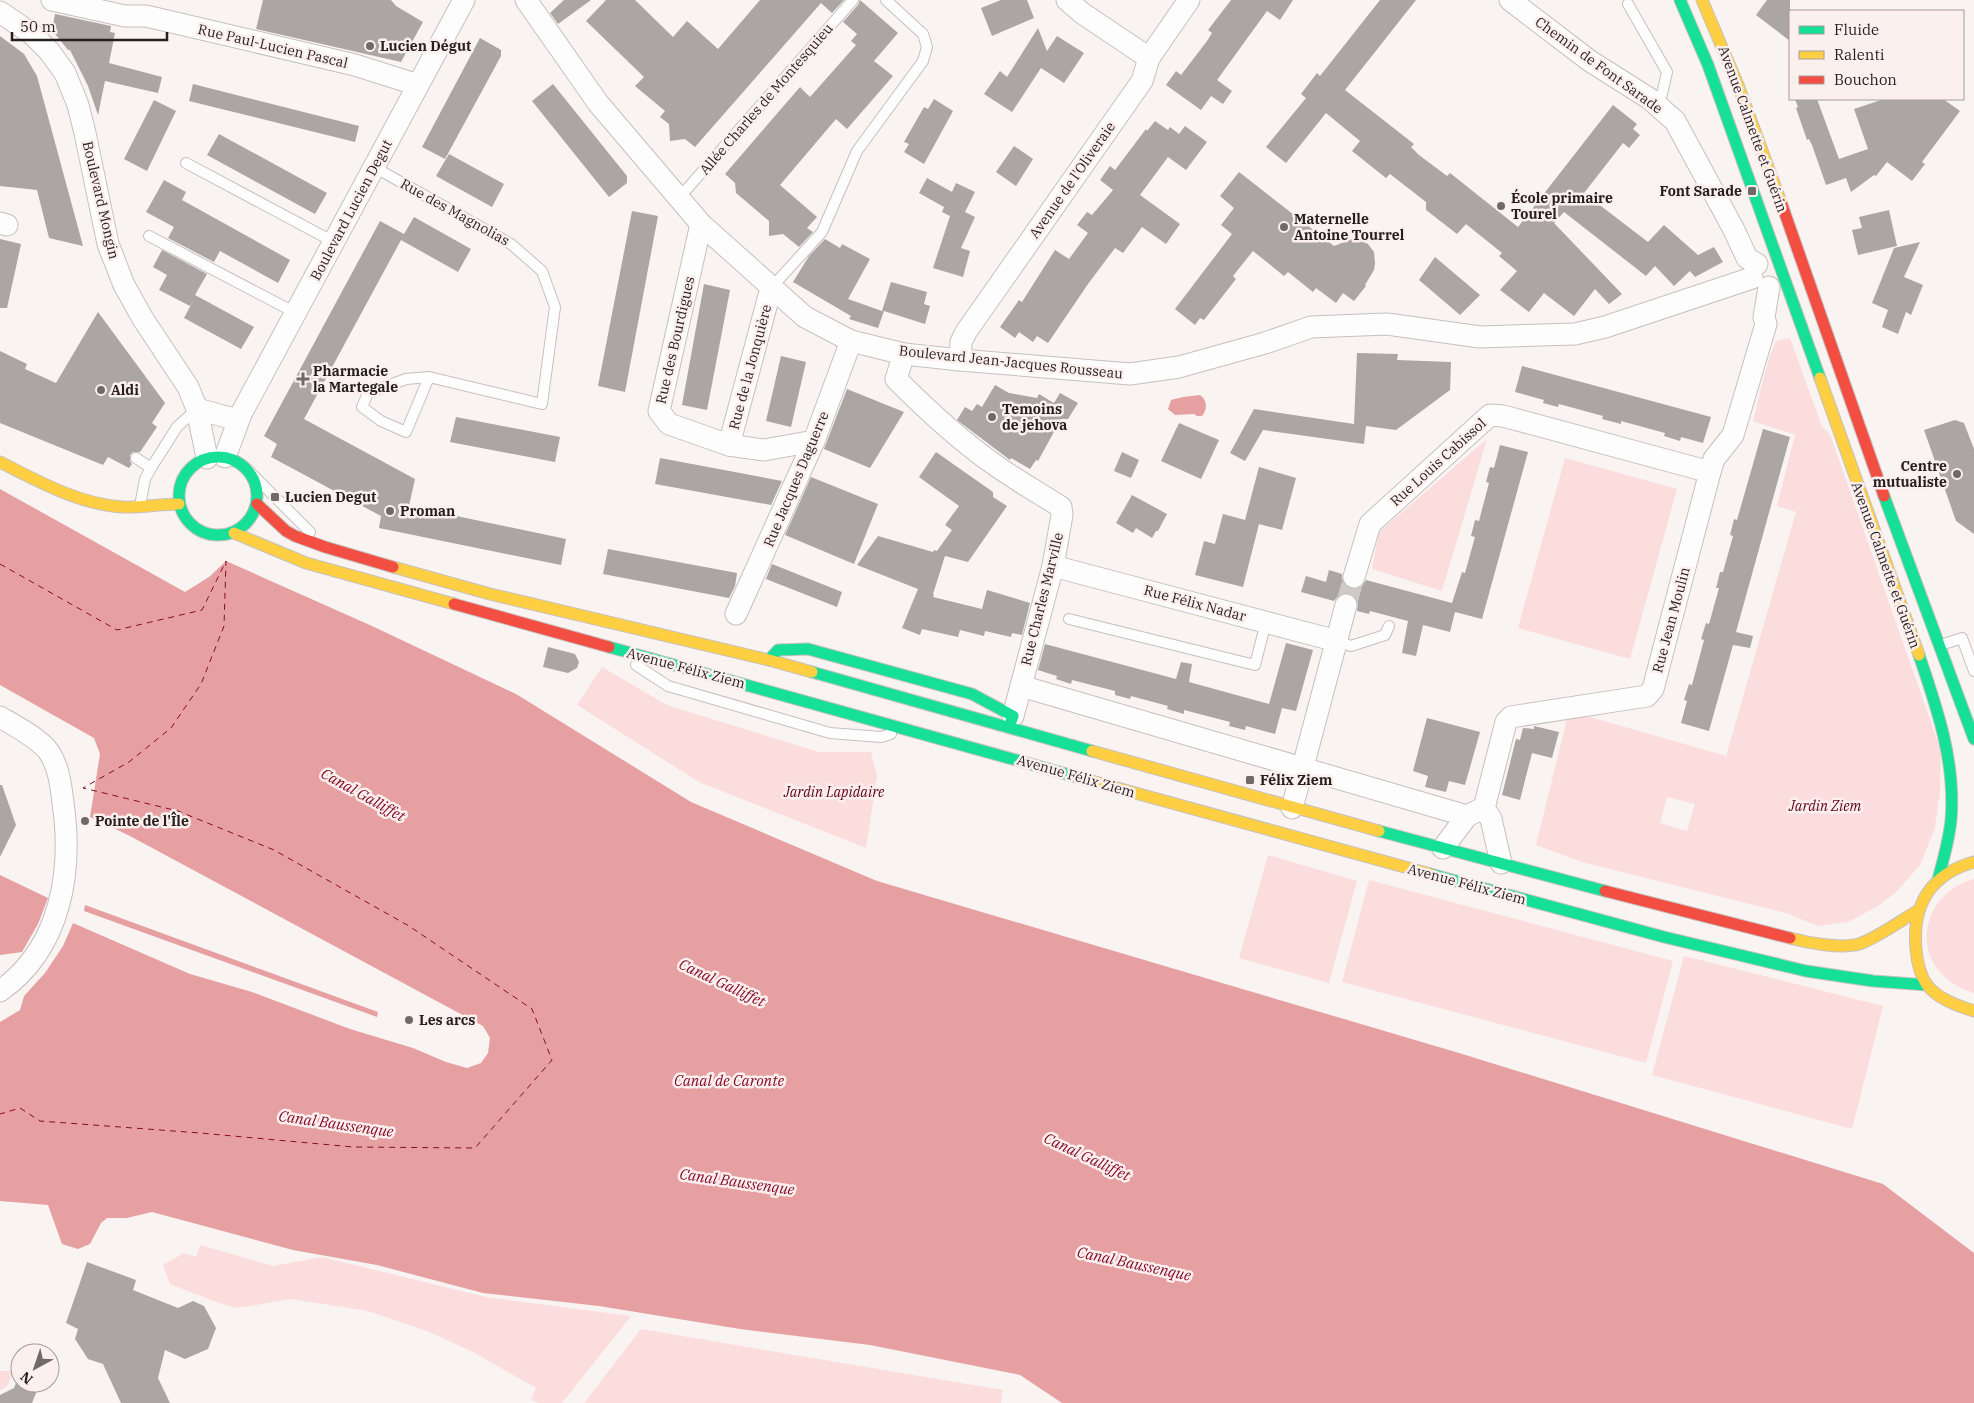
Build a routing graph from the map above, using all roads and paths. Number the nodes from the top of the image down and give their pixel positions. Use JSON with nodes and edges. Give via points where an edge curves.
{"nodes":[{"id":1,"x":8,"y":0,"type":"edge"},
{"id":2,"x":52,"y":0,"type":"edge"},
{"id":3,"x":464,"y":0,"type":"edge"},
{"id":4,"x":853,"y":0,"type":"edge"},
{"id":5,"x":886,"y":0,"type":"edge"},
{"id":6,"x":1066,"y":0,"type":"edge"},
{"id":7,"x":1189,"y":0,"type":"edge"},
{"id":8,"x":1680,"y":0,"type":"edge"},
{"id":9,"x":1702,"y":0,"type":"edge"},
{"id":10,"x":1511,"y":1,"type":"edge"},
{"id":11,"x":535,"y":4,"type":"edge"},
{"id":12,"x":1628,"y":4,"type":"dead end"},
{"id":13,"x":0,"y":8,"type":"edge"},
{"id":14,"x":0,"y":12,"type":"edge"},
{"id":15,"x":1149,"y":58,"type":"junction"},
{"id":16,"x":418,"y":85,"type":"junction"},
{"id":17,"x":1659,"y":107,"type":"junction"},
{"id":18,"x":186,"y":162,"type":"dead end"},
{"id":19,"x":374,"y":167,"type":"junction"},
{"id":20,"x":679,"y":198,"type":"junction"},
{"id":21,"x":701,"y":224,"type":"junction"},
{"id":22,"x":149,"y":236,"type":"dead end"},
{"id":23,"x":334,"y":242,"type":"junction"},
{"id":24,"x":1800,"y":259,"type":"junction"},
{"id":25,"x":1768,"y":274,"type":"junction"},
{"id":26,"x":771,"y":288,"type":"junction"},
{"id":27,"x":296,"y":312,"type":"junction"},
{"id":28,"x":1798,"y":321,"type":"junction"},
{"id":29,"x":1766,"y":324,"type":"junction"},
{"id":30,"x":851,"y":341,"type":"junction"},
{"id":31,"x":904,"y":354,"type":"junction"},
{"id":32,"x":960,"y":360,"type":"junction"},
{"id":33,"x":429,"y":377,"type":"junction"},
{"id":34,"x":197,"y":409,"type":"junction"},
{"id":35,"x":238,"y":420,"type":"junction"},
{"id":36,"x":814,"y":441,"type":"junction"},
{"id":37,"x":729,"y":445,"type":"junction"},
{"id":38,"x":136,"y":458,"type":"dead end"},
{"id":39,"x":216,"y":458,"type":"junction"},
{"id":40,"x":0,"y":462,"type":"edge"},
{"id":41,"x":151,"y":468,"type":"junction"},
{"id":42,"x":247,"y":469,"type":"junction"},
{"id":43,"x":1710,"y":472,"type":"junction"},
{"id":44,"x":179,"y":504,"type":"junction"},
{"id":45,"x":257,"y":504,"type":"junction"},
{"id":46,"x":140,"y":507,"type":"junction"},
{"id":47,"x":234,"y":533,"type":"junction"},
{"id":48,"x":325,"y":547,"type":"junction"},
{"id":49,"x":1053,"y":566,"type":"junction"},
{"id":50,"x":1354,"y":577,"type":"tunnel mouth"},
{"id":51,"x":1346,"y":605,"type":"tunnel mouth"},
{"id":52,"x":736,"y":614,"type":"dead end"},
{"id":53,"x":1069,"y":619,"type":"dead end"},
{"id":54,"x":1266,"y":622,"type":"junction"},
{"id":55,"x":1389,"y":626,"type":"dead end"},
{"id":56,"x":1337,"y":641,"type":"junction"},
{"id":57,"x":1940,"y":646,"type":"junction"},
{"id":58,"x":610,"y":648,"type":"junction"},
{"id":59,"x":769,"y":660,"type":"junction"},
{"id":60,"x":1974,"y":671,"type":"edge"},
{"id":61,"x":1021,"y":686,"type":"junction"},
{"id":62,"x":0,"y":717,"type":"edge"},
{"id":63,"x":1011,"y":722,"type":"junction"},
{"id":64,"x":906,"y":729,"type":"junction"},
{"id":65,"x":1974,"y":739,"type":"edge"},
{"id":66,"x":1303,"y":768,"type":"junction"},
{"id":67,"x":1292,"y":808,"type":"junction"},
{"id":68,"x":1476,"y":812,"type":"junction"},
{"id":69,"x":1443,"y":848,"type":"junction"},
{"id":70,"x":1974,"y":862,"type":"edge"},
{"id":71,"x":1501,"y":863,"type":"junction"},
{"id":72,"x":1938,"y":880,"type":"junction"},
{"id":73,"x":1917,"y":911,"type":"junction"},
{"id":74,"x":1927,"y":985,"type":"junction"},
{"id":75,"x":4,"y":988,"type":"edge"},
{"id":76,"x":1974,"y":1011,"type":"edge"}],
"edges":[{"from":1,"to":13,"type":"street"},
{"from":2,"to":16,"type":"street","name":"Rue Paul-Lucien Pascal","via":[[125,16],[146,16],[355,65]]},
{"from":3,"to":16,"type":"street","name":"Boulevard Lucien Degut"},
{"from":4,"to":20,"type":"lane","name":"Allée Charles de Montesquieu"},
{"from":5,"to":26,"type":"lane","via":[[923,34],[927,47],[923,61],[857,151],[822,232]]},
{"from":6,"to":15,"type":"street"},
{"from":7,"to":15,"type":"street","name":"Avenue de l'Oliveraie"},
{"from":8,"to":25,"type":"main road","name":"Avenue Calmette et Guérin","via":[[1708,65]]},
{"from":9,"to":24,"type":"main road","name":"Avenue Calmette et Guérin","via":[[1736,79]]},
{"from":10,"to":17,"type":"street","name":"Chemin de Font Sarade","via":[[1590,61]]},
{"from":11,"to":20,"type":"street","name":"Boulevard Jean-Jacques Rousseau","via":[[598,103]]},
{"from":12,"to":17,"type":"lane","via":[[1668,72]]},
{"from":14,"to":34,"type":"street","name":"Boulevard Mongin","via":[[49,51],[65,73],[78,105],[108,244],[124,285],[188,387]]},
{"from":15,"to":32,"type":"street","name":"Avenue de l'Oliveraie","via":[[1142,80],[966,332],[961,342]]},
{"from":16,"to":19,"type":"street","name":"Boulevard Lucien Degut"},
{"from":17,"to":25,"type":"street","name":"Chemin de Font Sarade","via":[[1675,121],[1747,258]]},
{"from":18,"to":23,"type":"lane"},
{"from":19,"to":23,"type":"street","name":"Boulevard Lucien Degut"},
{"from":19,"to":33,"type":"lane","name":"Rue des Magnolias","via":[[511,244],[542,271],[555,307],[542,404]]},
{"from":20,"to":21,"type":"street","name":"Boulevard Jean-Jacques Rousseau"},
{"from":21,"to":26,"type":"street","name":"Boulevard Jean-Jacques Rousseau"},
{"from":21,"to":37,"type":"street","name":"Rue des Bourdigues","via":[[659,411],[669,424]]},
{"from":22,"to":27,"type":"lane"},
{"from":23,"to":27,"type":"street","name":"Boulevard Lucien Degut"},
{"from":24,"to":25,"type":"main road"},
{"from":24,"to":57,"type":"main road","name":"Avenue Calmette et Guérin"},
{"from":25,"to":28,"type":"main road","name":"Avenue Calmette et Guérin"},
{"from":25,"to":29,"type":"street","name":"Rue Jean Moulin"},
{"from":25,"to":32,"type":"street","name":"Boulevard Jean-Jacques Rousseau","via":[[1606,327],[1575,334],[1480,337],[1387,324],[1311,327],[1178,367],[1130,374]]},
{"from":26,"to":30,"type":"street","name":"Boulevard Jean-Jacques Rousseau","via":[[805,317]]},
{"from":26,"to":37,"type":"street","name":"Rue de la Jonquière"},
{"from":27,"to":35,"type":"street","name":"Boulevard Lucien Degut"},
{"from":28,"to":29,"type":"street"},
{"from":28,"to":72,"type":"main road","name":"Avenue Calmette et Guérin","via":[[1940,719],[1952,790],[1950,833]]},
{"from":29,"to":43,"type":"street","name":"Rue Jean Moulin","via":[[1734,435],[1714,459]]},
{"from":30,"to":31,"type":"street","name":"Boulevard Jean-Jacques Rousseau"},
{"from":30,"to":36,"type":"street","name":"Rue Jacques Daguerre"},
{"from":31,"to":32,"type":"street","name":"Boulevard Jean-Jacques Rousseau"},
{"from":31,"to":49,"type":"street","name":"Rue Charles Marville","via":[[896,379],[934,416],[995,465],[1060,507],[1062,515]]},
{"from":33,"to":33,"type":"lane","via":[[406,379],[368,393],[362,407],[381,421],[406,432]]},
{"from":34,"to":35,"type":"street"},
{"from":34,"to":39,"type":"street","name":"Boulevard Mongin"},
{"from":34,"to":41,"type":"lane","via":[[177,427]]},
{"from":35,"to":39,"type":"street","name":"Boulevard Lucien Degut"},
{"from":36,"to":37,"type":"street","name":"Rue des Bourdigues","via":[[764,450]]},
{"from":36,"to":52,"type":"street","name":"Rue Jacques Daguerre"},
{"from":38,"to":41,"type":"lane"},
{"from":39,"to":42,"type":"main road","via":[[237,461]]},
{"from":39,"to":44,"type":"main road","via":[[196,463],[188,471],[182,481]]},
{"from":40,"to":46,"type":"main road","via":[[94,503]]},
{"from":41,"to":46,"type":"lane","via":[[145,479]]},
{"from":42,"to":45,"type":"main road","via":[[258,491]]},
{"from":42,"to":48,"type":"lane","name":"Avenue Félix Ziem"},
{"from":43,"to":50,"type":"street","name":"Rue Louis Cabissol","via":[[1490,415],[1370,524]]},
{"from":43,"to":68,"type":"street","name":"Rue Jean Moulin","via":[[1653,689],[1647,696],[1511,717],[1506,722]]},
{"from":44,"to":46,"type":"main road"},
{"from":44,"to":47,"type":"main road","via":[[183,515],[200,532],[211,536]]},
{"from":45,"to":47,"type":"main road","via":[[253,516]]},
{"from":45,"to":48,"type":"main road","name":"Avenue Félix Ziem","via":[[286,531]]},
{"from":47,"to":58,"type":"main road","name":"Avenue Félix Ziem","via":[[306,562]]},
{"from":48,"to":59,"type":"main road","name":"Avenue Félix Ziem","via":[[490,594]]},
{"from":49,"to":54,"type":"street","name":"Rue Félix Nadar"},
{"from":49,"to":61,"type":"street","name":"Rue Charles Marville"},
{"from":51,"to":56,"type":"street"},
{"from":53,"to":54,"type":"lane","via":[[1255,665]]},
{"from":54,"to":56,"type":"street","name":"Rue Félix Nadar"},
{"from":55,"to":56,"type":"lane","via":[[1385,635],[1351,646]]},
{"from":56,"to":66,"type":"street"},
{"from":57,"to":60,"type":"lane","via":[[1962,638]]},
{"from":57,"to":65,"type":"main road","name":"Avenue Calmette et Guérin"},
{"from":58,"to":64,"type":"main road","name":"Avenue Félix Ziem"},
{"from":58,"to":64,"type":"lane","via":[[668,686],[830,733],[881,737]]},
{"from":59,"to":63,"type":"main road","name":"Avenue Félix Ziem"},
{"from":59,"to":63,"type":"main road","name":"Avenue Félix Ziem","via":[[778,650],[808,649],[972,694]]},
{"from":61,"to":63,"type":"street","name":"Rue Charles Marville"},
{"from":61,"to":66,"type":"street"},
{"from":62,"to":75,"type":"street","via":[[27,733],[49,752],[59,775],[67,850],[64,888],[47,937],[26,966]]},
{"from":63,"to":67,"type":"main road","name":"Avenue Félix Ziem"},
{"from":64,"to":74,"type":"main road","name":"Avenue Félix Ziem","via":[[1664,937],[1806,971]]},
{"from":66,"to":67,"type":"street"},
{"from":66,"to":68,"type":"street"},
{"from":67,"to":69,"type":"main road","name":"Avenue Félix Ziem"},
{"from":68,"to":69,"type":"street","name":"Avenue Félix Ziem"},
{"from":68,"to":71,"type":"street","via":[[1491,818]]},
{"from":69,"to":71,"type":"main road","name":"Avenue Félix Ziem"},
{"from":70,"to":72,"type":"main road","via":[[1961,864]]},
{"from":71,"to":73,"type":"main road","name":"Avenue Félix Ziem","via":[[1826,945],[1858,944]]},
{"from":72,"to":73,"type":"main road"},
{"from":73,"to":74,"type":"main road","via":[[1913,935],[1917,962]]},
{"from":74,"to":76,"type":"main road","via":[[1941,997]]}]}
